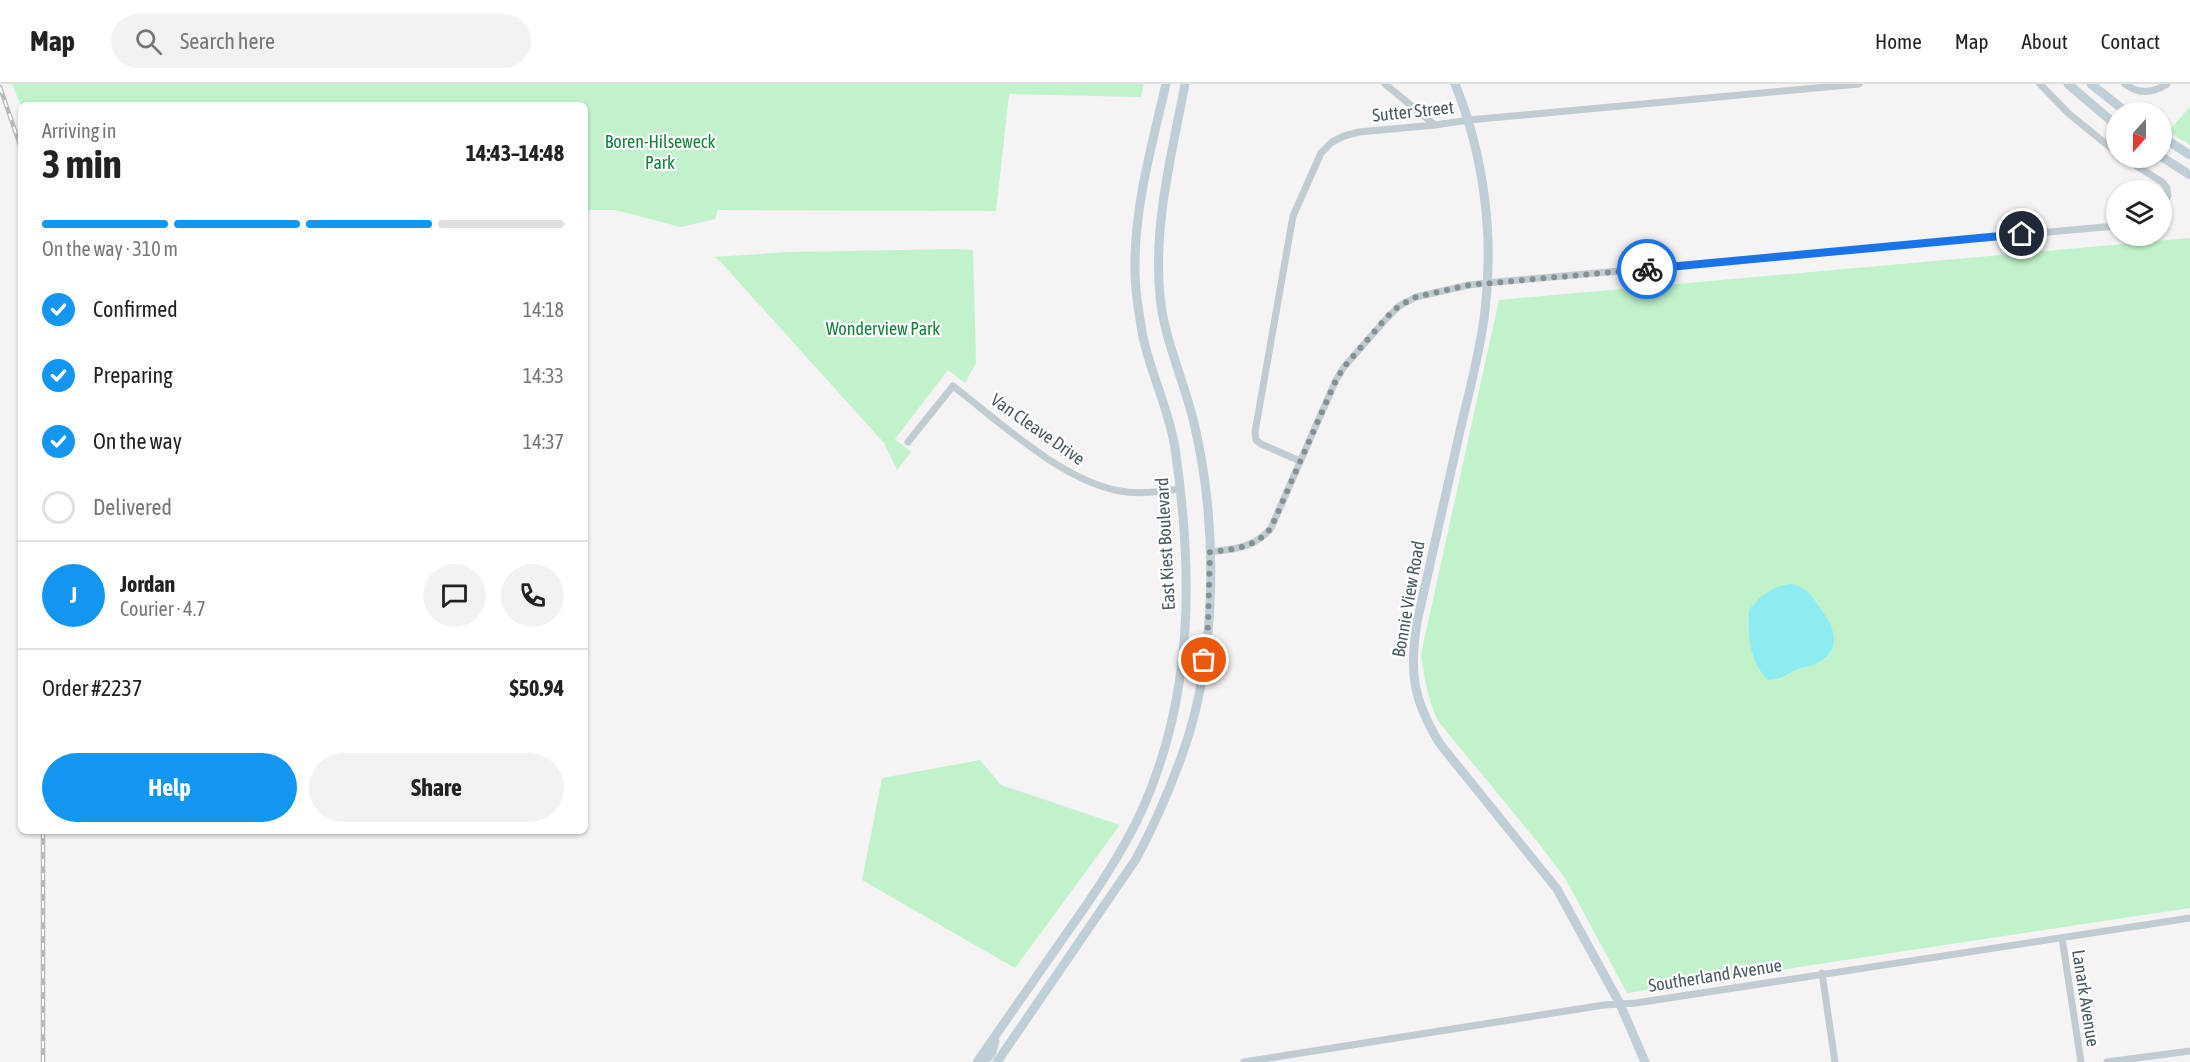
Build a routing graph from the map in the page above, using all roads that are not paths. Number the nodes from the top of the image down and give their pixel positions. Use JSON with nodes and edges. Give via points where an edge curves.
{"nodes":[{"id":1,"x":1166,"y":84,"type":"edge"},
{"id":2,"x":1185,"y":84,"type":"edge"},
{"id":3,"x":1385,"y":84,"type":"edge"},
{"id":4,"x":1455,"y":84,"type":"edge"},
{"id":5,"x":1859,"y":84,"type":"edge"},
{"id":6,"x":2040,"y":84,"type":"edge"},
{"id":7,"x":2068,"y":84,"type":"edge"},
{"id":8,"x":2091,"y":84,"type":"edge"},
{"id":9,"x":2125,"y":84,"type":"edge"},
{"id":10,"x":2167,"y":84,"type":"edge"},
{"id":11,"x":1842,"y":85,"type":"edge"},
{"id":12,"x":2114,"y":102,"type":"edge"},
{"id":13,"x":2106,"y":116,"type":"edge"},
{"id":14,"x":1469,"y":120,"type":"junction"},
{"id":15,"x":1435,"y":125,"type":"junction"},
{"id":16,"x":2172,"y":143,"type":"edge"},
{"id":17,"x":2106,"y":144,"type":"edge"},
{"id":18,"x":2190,"y":154,"type":"edge"},
{"id":19,"x":2172,"y":164,"type":"edge"},
{"id":20,"x":2140,"y":168,"type":"edge"},
{"id":21,"x":2190,"y":175,"type":"edge"},
{"id":22,"x":2159,"y":180,"type":"edge"},
{"id":23,"x":2106,"y":227,"type":"edge"},
{"id":24,"x":1487,"y":283,"type":"junction"},
{"id":25,"x":908,"y":442,"type":"dead end"},
{"id":26,"x":1300,"y":461,"type":"junction"},
{"id":27,"x":1180,"y":489,"type":"junction"},
{"id":28,"x":1210,"y":552,"type":"junction"},
{"id":29,"x":1143,"y":807,"type":"junction"},
{"id":30,"x":1158,"y":814,"type":"junction"},
{"id":31,"x":2190,"y":918,"type":"edge"},
{"id":32,"x":2062,"y":938,"type":"junction"},
{"id":33,"x":1822,"y":973,"type":"junction"},
{"id":34,"x":1620,"y":1004,"type":"junction"},
{"id":35,"x":997,"y":1033,"type":"junction"},
{"id":36,"x":2190,"y":1051,"type":"edge"},
{"id":37,"x":2125,"y":1061,"type":"edge"},
{"id":38,"x":977,"y":1062,"type":"edge"},
{"id":39,"x":985,"y":1062,"type":"edge"},
{"id":40,"x":997,"y":1062,"type":"edge"},
{"id":41,"x":1244,"y":1062,"type":"edge"},
{"id":42,"x":1645,"y":1062,"type":"edge"},
{"id":43,"x":1835,"y":1062,"type":"edge"},
{"id":44,"x":2081,"y":1062,"type":"edge"},
{"id":45,"x":2107,"y":1062,"type":"edge"}],
"edges":[{"from":1,"to":27,"type":"main road","name":"East Kiest Boulevard","via":[[1145,176],[1135,268],[1144,340],[1174,444]]},
{"from":2,"to":28,"type":"main road","via":[[1160,230],[1160,296],[1166,331],[1194,423],[1206,487]]},
{"from":3,"to":15,"type":"street"},
{"from":4,"to":14,"type":"main road","name":"Bonnie View Road"},
{"from":5,"to":11,"type":"street","name":"Sutter Street"},
{"from":6,"to":17,"type":"street","via":[[2067,113]]},
{"from":7,"to":13,"type":"main road"},
{"from":8,"to":12,"type":"main road"},
{"from":9,"to":10,"type":"street","via":[[2142,92],[2155,91]]},
{"from":11,"to":14,"type":"street","name":"Sutter Street"},
{"from":14,"to":15,"type":"street","name":"Sutter Street"},
{"from":14,"to":24,"type":"main road","name":"Bonnie View Road","via":[[1485,213]]},
{"from":15,"to":26,"type":"street","name":"Sutter Street","via":[[1359,132],[1338,139],[1321,153],[1298,202],[1255,437],[1261,444]]},
{"from":16,"to":18,"type":"main road"},
{"from":19,"to":21,"type":"main road"},
{"from":20,"to":22,"type":"street"},
{"from":23,"to":24,"type":"street"},
{"from":24,"to":26,"type":"street","via":[[1416,297],[1386,318],[1344,367]]},
{"from":24,"to":34,"type":"main road","name":"Bonnie View Road","via":[[1478,350],[1417,622],[1413,671],[1421,707],[1440,744],[1557,889]]},
{"from":25,"to":27,"type":"street","name":"Van Cleave Drive","via":[[953,387],[1070,473],[1120,491]]},
{"from":26,"to":28,"type":"street","via":[[1264,537],[1241,548]]},
{"from":27,"to":29,"type":"main road","name":"East Kiest Boulevard","via":[[1186,543],[1186,638],[1170,727]]},
{"from":28,"to":30,"type":"main road","via":[[1202,677],[1183,754]]},
{"from":29,"to":30,"type":"main road"},
{"from":29,"to":35,"type":"main road","name":"East Kiest Boulevard","via":[[1116,860]]},
{"from":30,"to":40,"type":"main road","via":[[1136,859]]},
{"from":31,"to":32,"type":"street","name":"Southerland Avenue"},
{"from":32,"to":33,"type":"street","name":"Southerland Avenue"},
{"from":32,"to":44,"type":"street","name":"Lanark Avenue"},
{"from":33,"to":34,"type":"street","name":"Southerland Avenue"},
{"from":33,"to":43,"type":"street"},
{"from":34,"to":41,"type":"street","name":"Southerland Avenue"},
{"from":34,"to":42,"type":"main road","name":"Bonnie View Road"},
{"from":35,"to":38,"type":"main road","name":"East Kiest Boulevard"},
{"from":35,"to":39,"type":"main road"},
{"from":36,"to":37,"type":"street"},
{"from":37,"to":45,"type":"street"}]}
